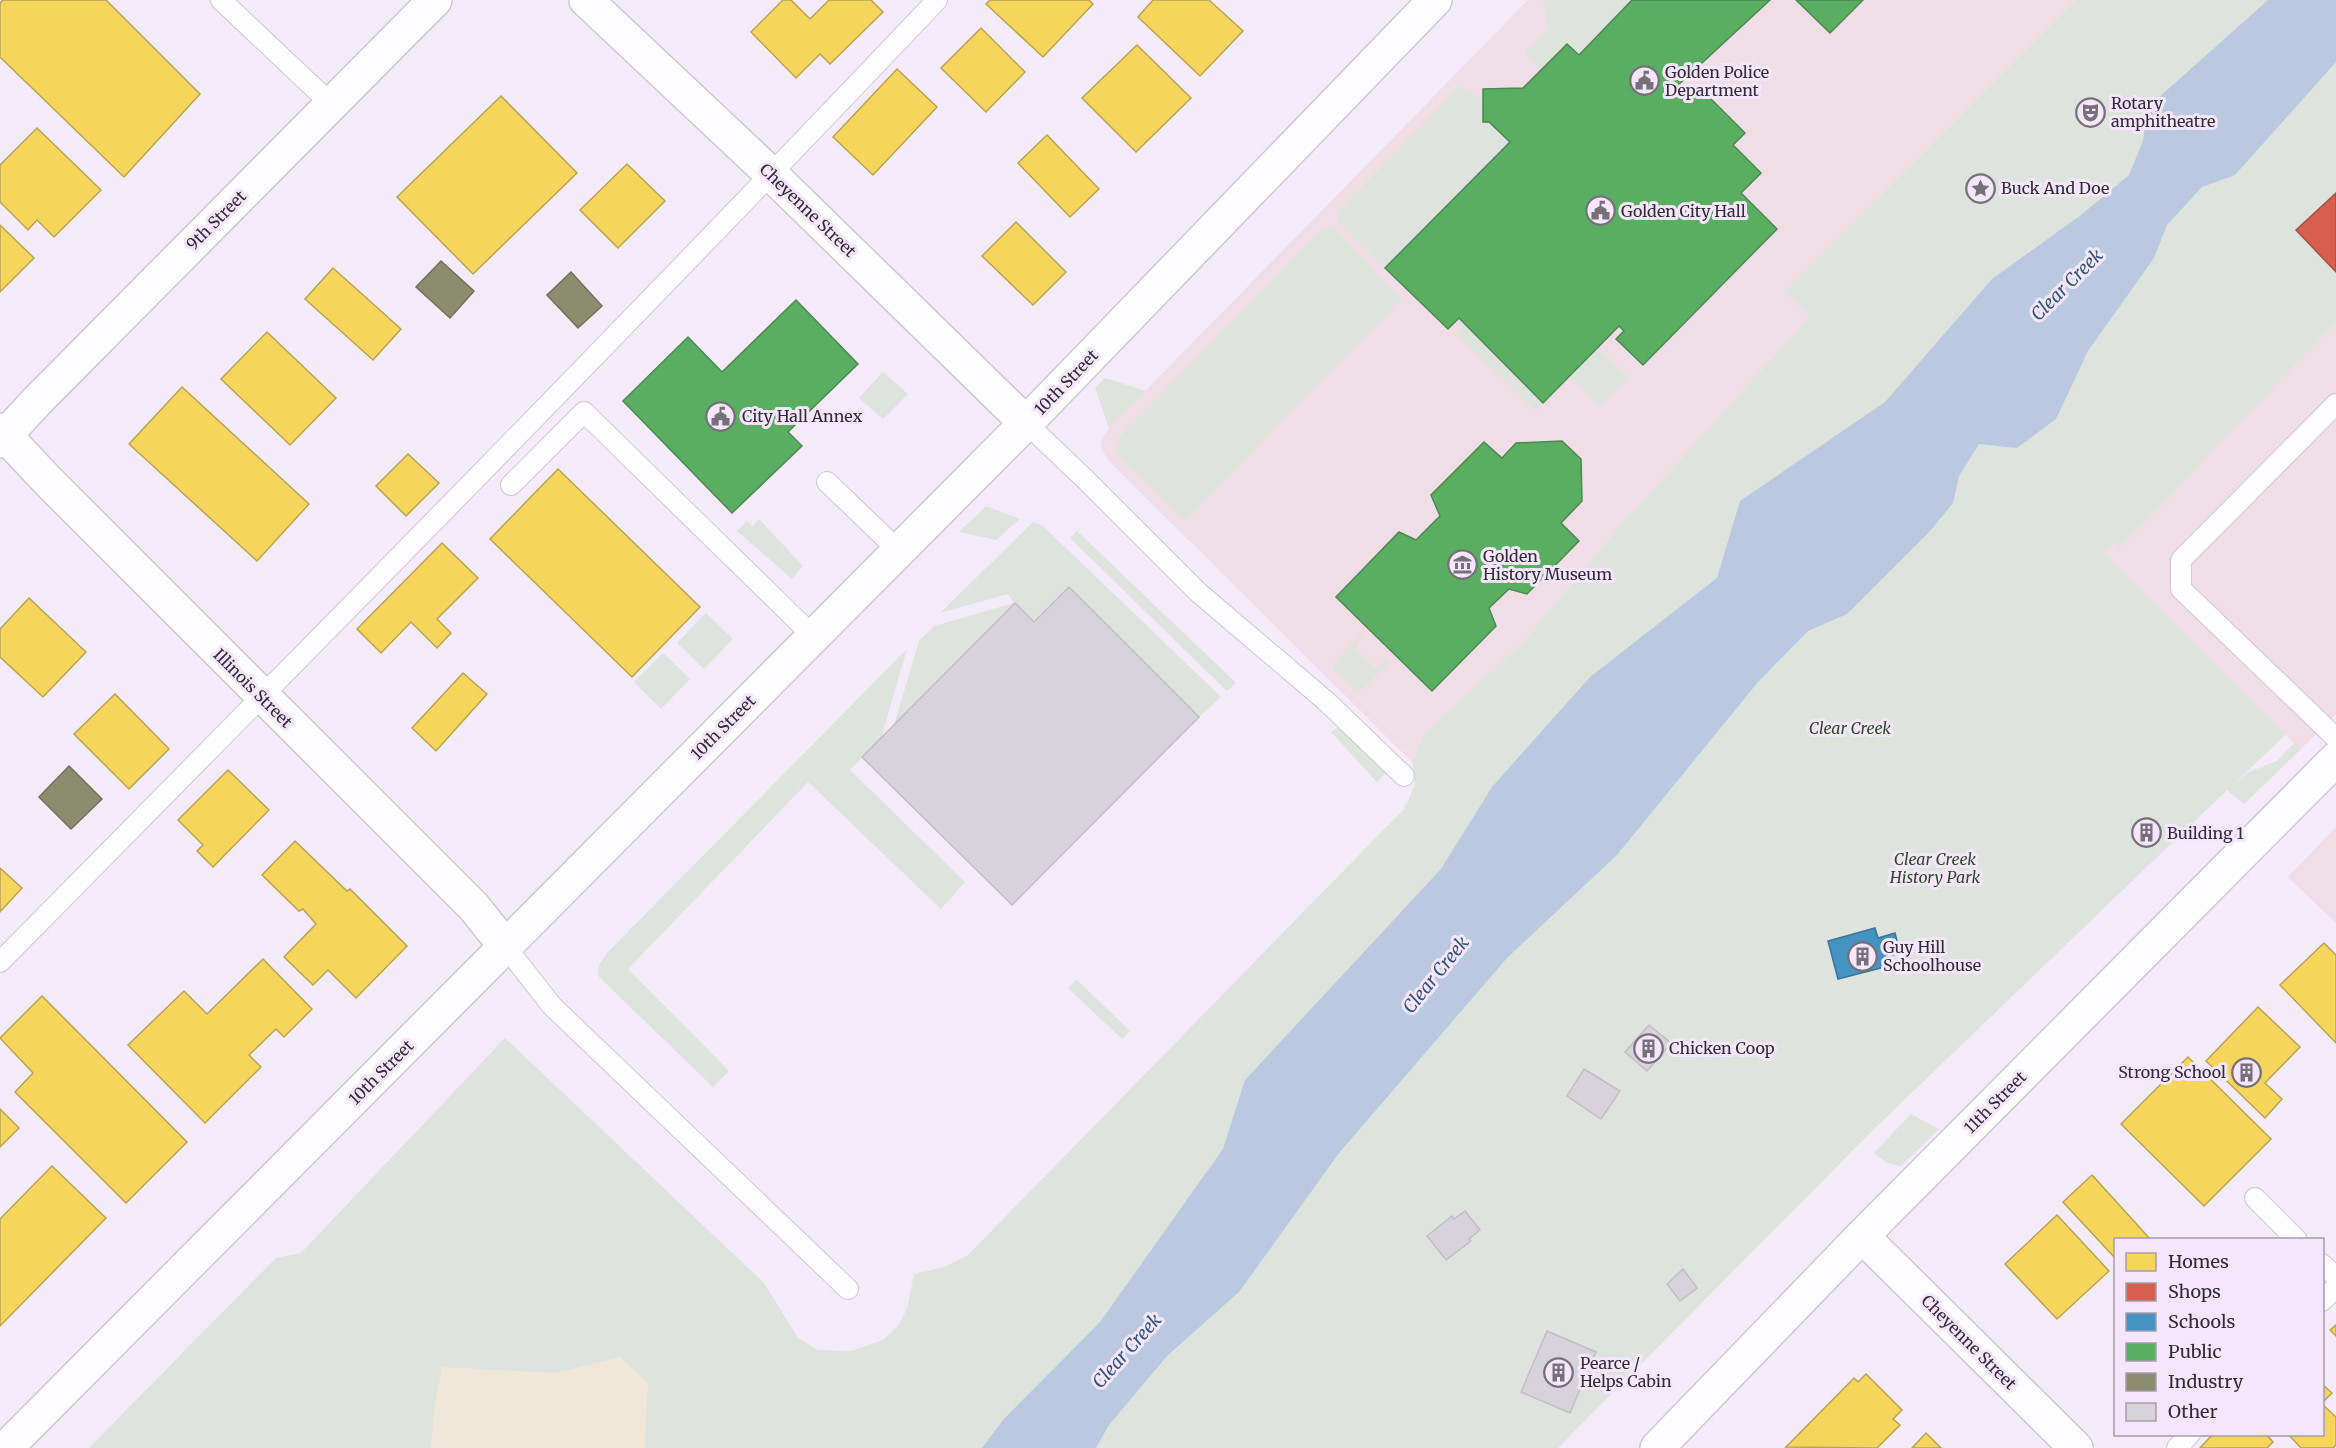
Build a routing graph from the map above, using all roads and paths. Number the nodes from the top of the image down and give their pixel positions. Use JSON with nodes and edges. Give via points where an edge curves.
{"nodes":[{"id":1,"x":221,"y":0,"type":"edge"},
{"id":2,"x":435,"y":0,"type":"edge"},
{"id":3,"x":586,"y":0,"type":"edge"},
{"id":4,"x":937,"y":0,"type":"edge"},
{"id":5,"x":1435,"y":0,"type":"edge"},
{"id":6,"x":331,"y":105,"type":"junction"},
{"id":7,"x":771,"y":174,"type":"junction"},
{"id":8,"x":2336,"y":404,"type":"edge"},
{"id":9,"x":1026,"y":423,"type":"junction"},
{"id":10,"x":2,"y":436,"type":"edge"},
{"id":11,"x":827,"y":482,"type":"dead end"},
{"id":12,"x":511,"y":485,"type":"dead end"},
{"id":13,"x":899,"y":551,"type":"junction"},
{"id":14,"x":813,"y":636,"type":"junction"},
{"id":15,"x":262,"y":697,"type":"junction"},
{"id":16,"x":2336,"y":738,"type":"edge"},
{"id":17,"x":2336,"y":759,"type":"edge"},
{"id":18,"x":1404,"y":776,"type":"dead end"},
{"id":19,"x":506,"y":946,"type":"junction"},
{"id":20,"x":0,"y":963,"type":"edge"},
{"id":21,"x":2255,"y":1198,"type":"dead end"},
{"id":22,"x":1862,"y":1236,"type":"junction"},
{"id":23,"x":2296,"y":1238,"type":"edge"},
{"id":24,"x":2324,"y":1266,"type":"edge"},
{"id":25,"x":2336,"y":1277,"type":"edge"},
{"id":26,"x":2336,"y":1287,"type":"edge"},
{"id":27,"x":848,"y":1288,"type":"dead end"},
{"id":28,"x":2324,"y":1299,"type":"edge"},
{"id":29,"x":2188,"y":1436,"type":"edge"},
{"id":30,"x":6,"y":1448,"type":"edge"},
{"id":31,"x":1657,"y":1448,"type":"edge"},
{"id":32,"x":2076,"y":1448,"type":"edge"},
{"id":33,"x":2176,"y":1448,"type":"edge"}],
"edges":[{"from":1,"to":6,"type":"lane"},
{"from":2,"to":6,"type":"street","name":"9th Street"},
{"from":3,"to":7,"type":"street","name":"Cheyenne Street"},
{"from":4,"to":7,"type":"lane"},
{"from":5,"to":9,"type":"street","name":"10th Street"},
{"from":6,"to":10,"type":"street","name":"9th Street"},
{"from":7,"to":9,"type":"street","name":"Cheyenne Street"},
{"from":7,"to":15,"type":"lane"},
{"from":8,"to":16,"type":"lane","via":[[2181,561],[2181,589]]},
{"from":9,"to":13,"type":"street","name":"10th Street"},
{"from":9,"to":18,"type":"lane","via":[[1199,593],[1326,701]]},
{"from":10,"to":15,"type":"street","name":"Illinois Street"},
{"from":11,"to":13,"type":"lane"},
{"from":12,"to":14,"type":"lane","via":[[584,412]]},
{"from":13,"to":14,"type":"street","name":"10th Street"},
{"from":14,"to":19,"type":"street","name":"10th Street"},
{"from":15,"to":19,"type":"street","name":"Illinois Street","via":[[474,907]]},
{"from":15,"to":20,"type":"lane"},
{"from":17,"to":22,"type":"street","name":"11th Street"},
{"from":19,"to":27,"type":"lane","via":[[552,1006]]},
{"from":19,"to":30,"type":"street","name":"10th Street"},
{"from":21,"to":23,"type":"lane"},
{"from":22,"to":31,"type":"street","name":"11th Street"},
{"from":22,"to":32,"type":"street","name":"Cheyenne Street"},
{"from":24,"to":25,"type":"lane"},
{"from":26,"to":28,"type":"lane"},
{"from":29,"to":33,"type":"lane"}]}
